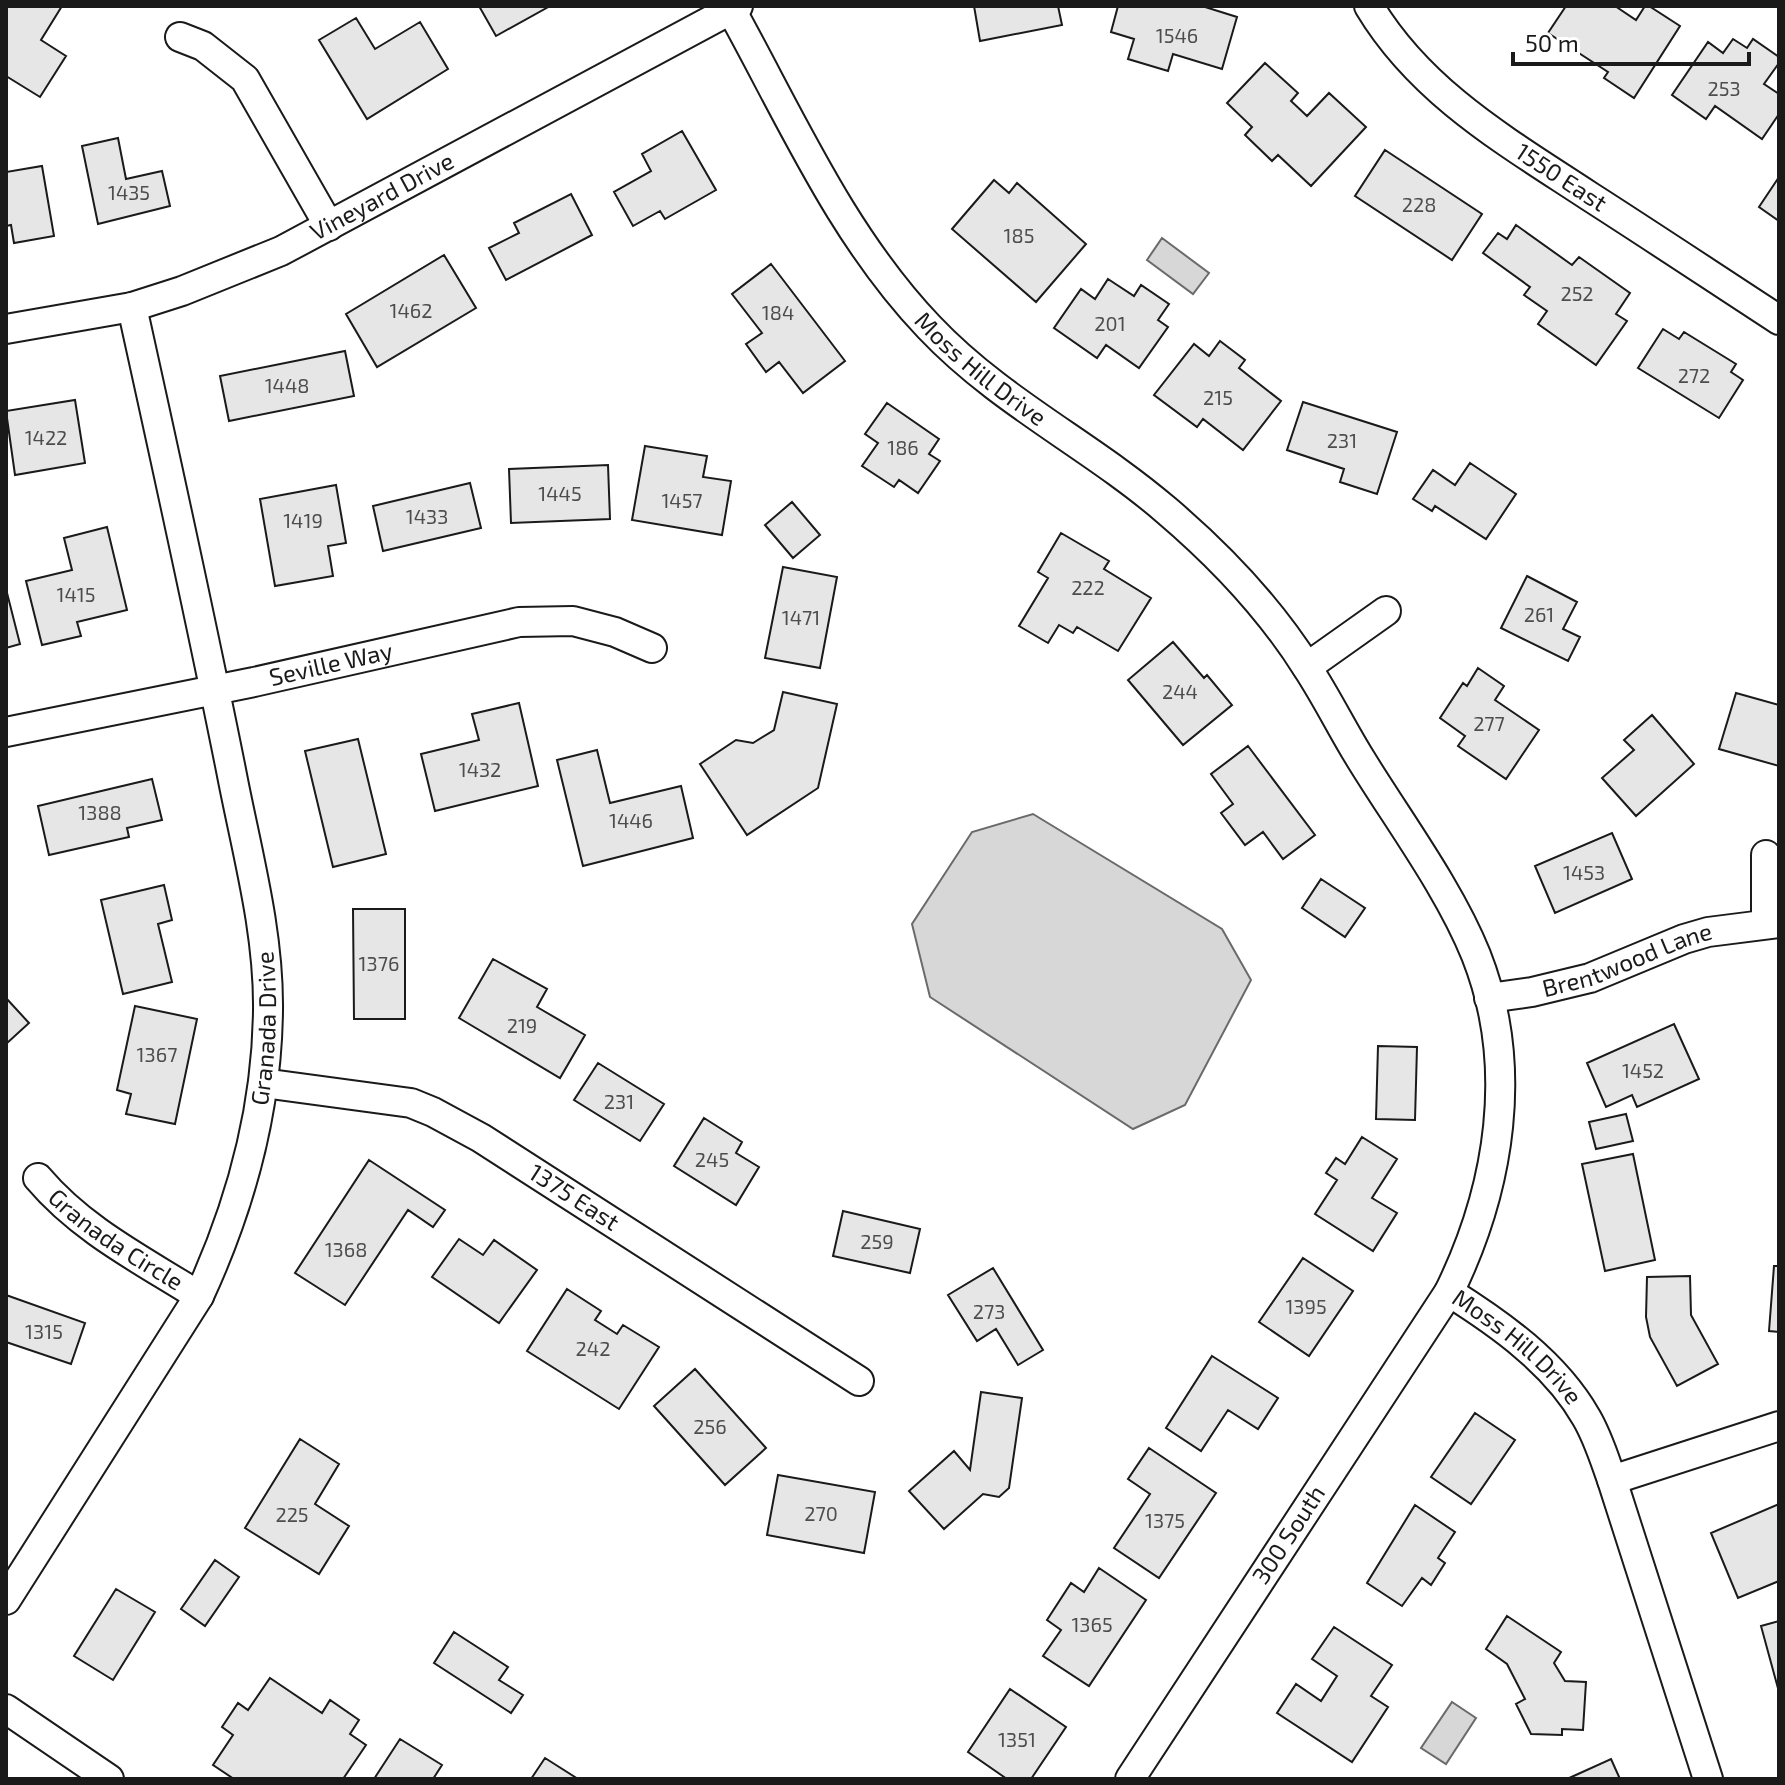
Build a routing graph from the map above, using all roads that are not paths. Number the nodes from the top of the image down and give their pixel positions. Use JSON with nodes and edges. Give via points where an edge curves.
{"nodes":[{"id":1,"x":1369,"y":6,"type":"edge"},
{"id":2,"x":733,"y":7,"type":"edge"},
{"id":3,"x":180,"y":37,"type":"dead end"},
{"id":4,"x":329,"y":226,"type":"junction"},
{"id":5,"x":132,"y":307,"type":"junction"},
{"id":6,"x":1779,"y":320,"type":"edge"},
{"id":7,"x":6,"y":329,"type":"edge"},
{"id":8,"x":1386,"y":611,"type":"dead end"},
{"id":9,"x":652,"y":648,"type":"dead end"},
{"id":10,"x":1307,"y":667,"type":"junction"},
{"id":11,"x":214,"y":689,"type":"junction"},
{"id":12,"x":6,"y":732,"type":"edge"},
{"id":13,"x":1766,"y":855,"type":"dead end"},
{"id":14,"x":1772,"y":923,"type":"edge"},
{"id":15,"x":1489,"y":998,"type":"junction"},
{"id":16,"x":263,"y":1083,"type":"junction"},
{"id":17,"x":38,"y":1178,"type":"dead end"},
{"id":18,"x":1449,"y":1292,"type":"junction"},
{"id":19,"x":199,"y":1296,"type":"junction"},
{"id":20,"x":859,"y":1381,"type":"dead end"},
{"id":21,"x":1779,"y":1426,"type":"edge"},
{"id":22,"x":1612,"y":1480,"type":"junction"},
{"id":23,"x":6,"y":1600,"type":"edge"},
{"id":24,"x":6,"y":1709,"type":"edge"},
{"id":25,"x":109,"y":1779,"type":"edge"},
{"id":26,"x":1130,"y":1779,"type":"edge"},
{"id":27,"x":1708,"y":1779,"type":"edge"}],
"edges":[{"from":1,"to":6,"type":"street","name":"1550 East","via":[[1447,99]]},
{"from":2,"to":4,"type":"street","name":"Vineyard Drive"},
{"from":2,"to":10,"type":"street","name":"Moss Hill Drive","via":[[831,197],[901,295],[971,368],[1176,519],[1230,571]]},
{"from":3,"to":4,"type":"street","via":[[203,46],[245,79]]},
{"from":4,"to":5,"type":"street","name":"Vineyard Drive","via":[[232,272]]},
{"from":5,"to":7,"type":"street","name":"Vineyard Drive"},
{"from":5,"to":11,"type":"street","name":"Granada Drive"},
{"from":8,"to":10,"type":"street"},
{"from":9,"to":11,"type":"street","name":"Seville Way","via":[[573,621],[519,622]]},
{"from":10,"to":15,"type":"street","name":"Moss Hill Drive","via":[[1459,920]]},
{"from":11,"to":12,"type":"street","name":"Seville Way"},
{"from":11,"to":16,"type":"street","name":"Granada Drive","via":[[263,935],[268,1009]]},
{"from":13,"to":14,"type":"street","name":"Brentwood Lane"},
{"from":14,"to":15,"type":"street","name":"Brentwood Lane","via":[[1708,932],[1590,978]]},
{"from":15,"to":18,"type":"street","name":"Moss Hill Drive","via":[[1499,1069],[1496,1147],[1478,1224]]},
{"from":16,"to":19,"type":"street","name":"Granada Drive","via":[[246,1173]]},
{"from":16,"to":20,"type":"street","name":"1375 East","via":[[388,1098],[433,1112]]},
{"from":17,"to":19,"type":"street","name":"Granada Circle","via":[[95,1232]]},
{"from":18,"to":22,"type":"street","name":"Moss Hill Drive","via":[[1488,1316],[1548,1368],[1585,1414]]},
{"from":18,"to":26,"type":"street","name":"300 South"},
{"from":19,"to":23,"type":"street","name":"Granada Drive"},
{"from":21,"to":22,"type":"street"},
{"from":22,"to":27,"type":"street","name":"Moss Hill Drive"},
{"from":24,"to":25,"type":"street"}]}
